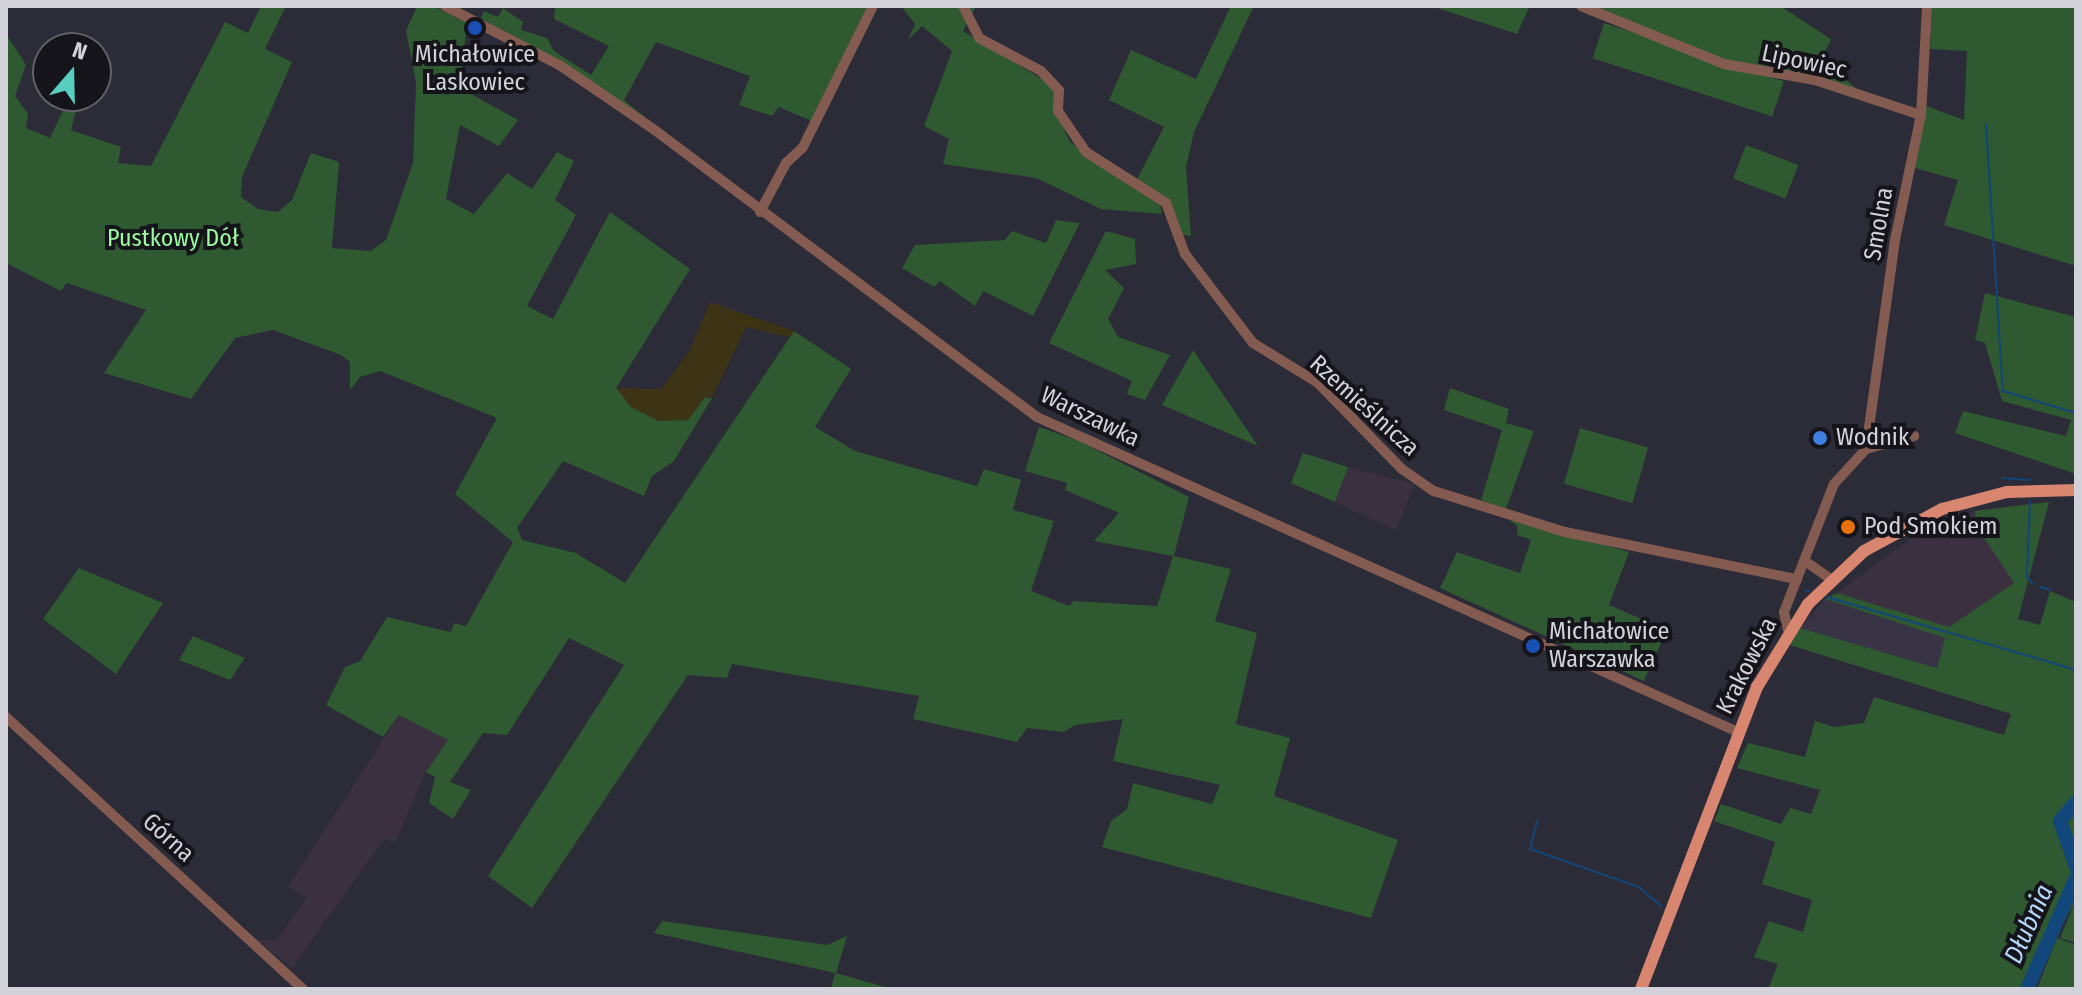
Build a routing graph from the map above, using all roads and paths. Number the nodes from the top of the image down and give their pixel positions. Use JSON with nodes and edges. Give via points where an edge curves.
{"nodes":[{"id":1,"x":445,"y":6,"type":"edge"},
{"id":2,"x":873,"y":6,"type":"edge"},
{"id":3,"x":963,"y":6,"type":"edge"},
{"id":4,"x":1581,"y":6,"type":"edge"},
{"id":5,"x":1927,"y":6,"type":"edge"},
{"id":6,"x":1921,"y":115,"type":"junction"},
{"id":7,"x":760,"y":212,"type":"junction"},
{"id":8,"x":1914,"y":436,"type":"dead end"},
{"id":9,"x":1866,"y":449,"type":"junction"},
{"id":10,"x":2076,"y":490,"type":"edge"},
{"id":11,"x":1805,"y":561,"type":"junction"},
{"id":12,"x":1797,"y":579,"type":"junction"},
{"id":13,"x":1831,"y":579,"type":"junction"},
{"id":14,"x":1788,"y":630,"type":"junction"},
{"id":15,"x":6,"y":717,"type":"edge"},
{"id":16,"x":1738,"y":732,"type":"junction"},
{"id":17,"x":303,"y":989,"type":"edge"},
{"id":18,"x":1641,"y":989,"type":"edge"}],
"edges":[{"from":1,"to":7,"type":"street","name":"Warszawka","via":[[576,76]]},
{"from":2,"to":7,"type":"street","via":[[803,147],[786,163]]},
{"from":3,"to":12,"type":"street","name":"Rzemieślnicza","via":[[979,38],[1041,71],[1059,90],[1058,111],[1086,152],[1166,203],[1185,254],[1253,343],[1318,383],[1402,469],[1434,491],[1565,532]]},
{"from":4,"to":6,"type":"street","name":"Lipowiec","via":[[1724,64],[1815,80]]},
{"from":5,"to":6,"type":"street","name":"Smolna"},
{"from":6,"to":9,"type":"street","name":"Smolna","via":[[1895,240]]},
{"from":7,"to":16,"type":"street","name":"Warszawka","via":[[1052,425]]},
{"from":8,"to":9,"type":"street"},
{"from":9,"to":11,"type":"street","via":[[1834,484]]},
{"from":10,"to":13,"type":"main road","name":"Krakowska","via":[[2007,492],[1942,509],[1879,541]]},
{"from":11,"to":12,"type":"street"},
{"from":11,"to":13,"type":"street"},
{"from":12,"to":14,"type":"street","via":[[1784,612]]},
{"from":13,"to":14,"type":"main road","name":"Krakowska"},
{"from":14,"to":16,"type":"main road","name":"Krakowska"},
{"from":15,"to":17,"type":"street","name":"Górna"},
{"from":16,"to":18,"type":"main road","name":"Krakowska"}]}
